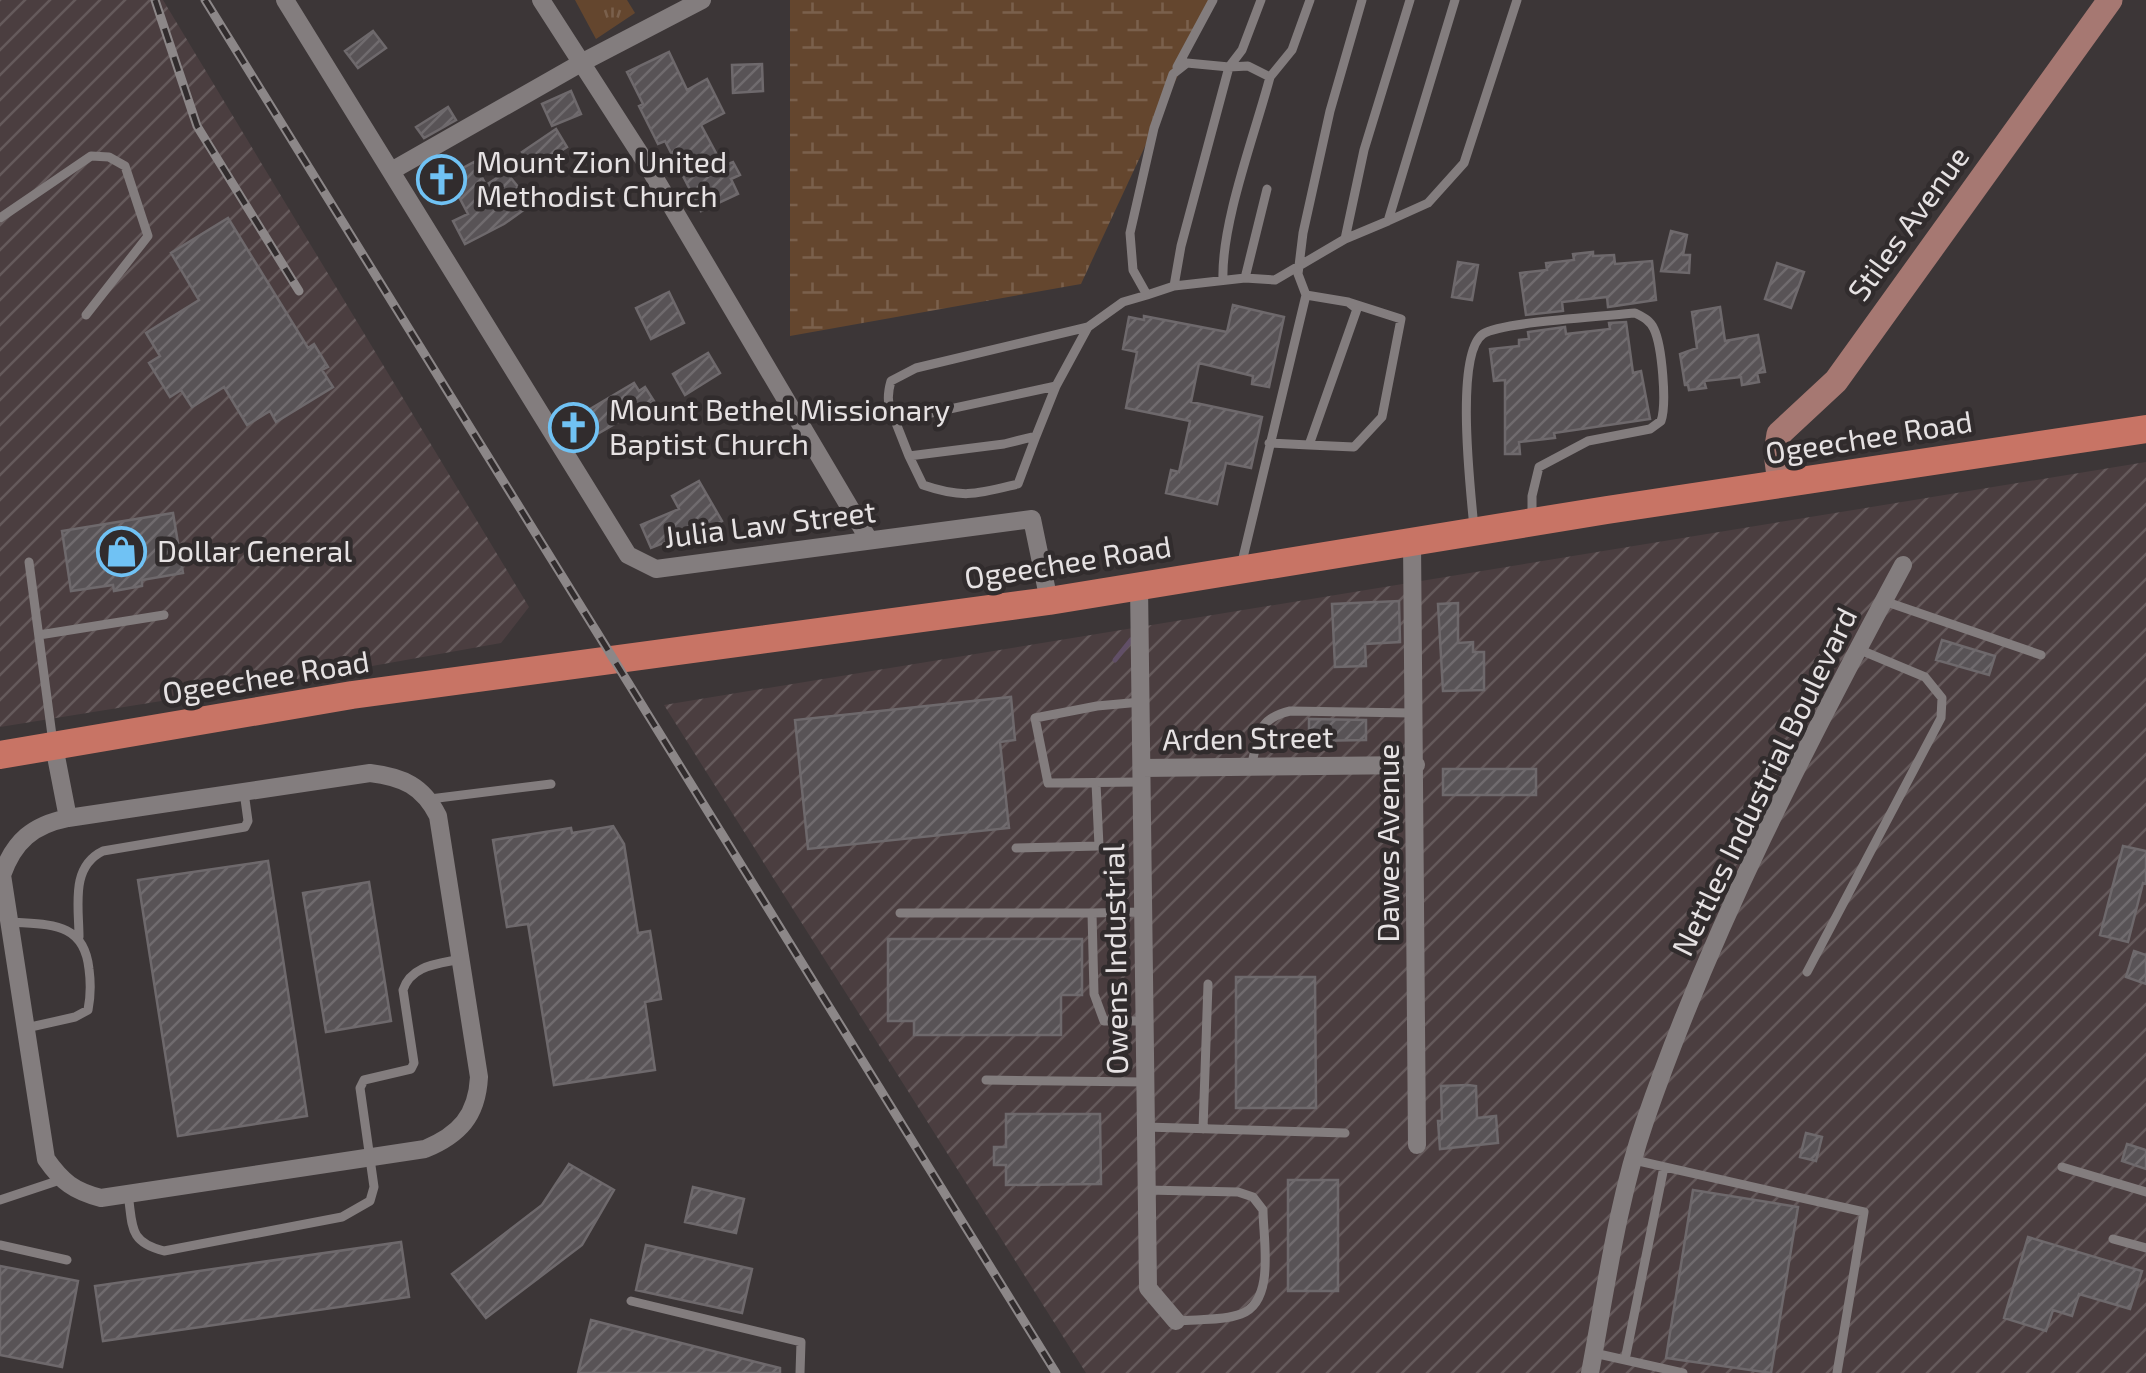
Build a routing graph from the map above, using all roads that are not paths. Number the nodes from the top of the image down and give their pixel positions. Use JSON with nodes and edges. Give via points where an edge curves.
{"nodes":[{"id":1,"x":285,"y":0,"type":"edge"},
{"id":2,"x":541,"y":0,"type":"edge"},
{"id":3,"x":702,"y":0,"type":"edge"},
{"id":4,"x":1213,"y":0,"type":"edge"},
{"id":5,"x":1262,"y":0,"type":"edge"},
{"id":6,"x":1310,"y":0,"type":"edge"},
{"id":7,"x":1362,"y":0,"type":"edge"},
{"id":8,"x":1410,"y":0,"type":"edge"},
{"id":9,"x":1455,"y":0,"type":"edge"},
{"id":10,"x":1517,"y":0,"type":"edge"},
{"id":11,"x":2110,"y":0,"type":"edge"},
{"id":12,"x":581,"y":63,"type":"junction"},
{"id":13,"x":1229,"y":67,"type":"junction"},
{"id":14,"x":1173,"y":74,"type":"junction"},
{"id":15,"x":1270,"y":77,"type":"junction"},
{"id":16,"x":393,"y":170,"type":"junction"},
{"id":17,"x":1267,"y":190,"type":"dead end"},
{"id":18,"x":0,"y":218,"type":"edge"},
{"id":19,"x":1388,"y":221,"type":"junction"},
{"id":20,"x":1345,"y":239,"type":"junction"},
{"id":21,"x":1299,"y":266,"type":"junction"},
{"id":22,"x":1245,"y":278,"type":"junction"},
{"id":23,"x":1223,"y":280,"type":"junction"},
{"id":24,"x":1174,"y":286,"type":"junction"},
{"id":25,"x":1306,"y":295,"type":"junction"},
{"id":26,"x":1147,"y":296,"type":"junction"},
{"id":27,"x":1348,"y":302,"type":"junction"},
{"id":28,"x":86,"y":315,"type":"dead end"},
{"id":29,"x":1088,"y":328,"type":"junction"},
{"id":30,"x":1056,"y":386,"type":"junction"},
{"id":31,"x":893,"y":416,"type":"junction"},
{"id":32,"x":2146,"y":429,"type":"edge"},
{"id":33,"x":1036,"y":436,"type":"junction"},
{"id":34,"x":1269,"y":443,"type":"junction"},
{"id":35,"x":1310,"y":445,"type":"junction"},
{"id":36,"x":910,"y":456,"type":"junction"},
{"id":37,"x":1780,"y":484,"type":"junction"},
{"id":38,"x":1532,"y":522,"type":"junction"},
{"id":39,"x":1474,"y":531,"type":"junction"},
{"id":40,"x":869,"y":540,"type":"junction"},
{"id":41,"x":1412,"y":541,"type":"junction"},
{"id":42,"x":29,"y":562,"type":"dead end"},
{"id":43,"x":1904,"y":565,"type":"dead end"},
{"id":44,"x":1240,"y":569,"type":"junction"},
{"id":45,"x":1139,"y":585,"type":"junction"},
{"id":46,"x":1049,"y":600,"type":"junction"},
{"id":47,"x":1884,"y":602,"type":"junction"},
{"id":48,"x":164,"y":615,"type":"dead end"},
{"id":49,"x":39,"y":635,"type":"junction"},
{"id":50,"x":1858,"y":649,"type":"junction"},
{"id":51,"x":2041,"y":655,"type":"dead end"},
{"id":52,"x":1141,"y":702,"type":"junction"},
{"id":53,"x":1415,"y":713,"type":"junction"},
{"id":54,"x":54,"y":746,"type":"junction"},
{"id":55,"x":0,"y":755,"type":"edge"},
{"id":56,"x":1416,"y":765,"type":"junction"},
{"id":57,"x":1251,"y":767,"type":"junction"},
{"id":58,"x":1142,"y":775,"type":"junction"},
{"id":59,"x":1096,"y":782,"type":"junction"},
{"id":60,"x":550,"y":784,"type":"dead end"},
{"id":61,"x":244,"y":792,"type":"junction"},
{"id":62,"x":430,"y":799,"type":"junction"},
{"id":63,"x":68,"y":818,"type":"junction"},
{"id":64,"x":1016,"y":848,"type":"dead end"},
{"id":65,"x":1,"y":876,"type":"edge"},
{"id":66,"x":1143,"y":912,"type":"junction"},
{"id":67,"x":900,"y":913,"type":"dead end"},
{"id":68,"x":1092,"y":913,"type":"junction"},
{"id":69,"x":9,"y":922,"type":"junction"},
{"id":70,"x":79,"y":937,"type":"junction"},
{"id":71,"x":461,"y":959,"type":"junction"},
{"id":72,"x":1808,"y":972,"type":"dead end"},
{"id":73,"x":1208,"y":984,"type":"dead end"},
{"id":74,"x":1144,"y":1022,"type":"junction"},
{"id":75,"x":26,"y":1028,"type":"junction"},
{"id":76,"x":986,"y":1080,"type":"dead end"},
{"id":77,"x":1145,"y":1082,"type":"junction"},
{"id":78,"x":1146,"y":1128,"type":"junction"},
{"id":79,"x":1203,"y":1129,"type":"junction"},
{"id":80,"x":1345,"y":1133,"type":"dead end"},
{"id":81,"x":1418,"y":1144,"type":"dead end"},
{"id":82,"x":369,"y":1158,"type":"junction"},
{"id":83,"x":1634,"y":1160,"type":"junction"},
{"id":84,"x":2062,"y":1166,"type":"dead end"},
{"id":85,"x":1664,"y":1167,"type":"junction"},
{"id":86,"x":60,"y":1180,"type":"junction"},
{"id":87,"x":1146,"y":1190,"type":"junction"},
{"id":88,"x":2146,"y":1192,"type":"edge"},
{"id":89,"x":128,"y":1194,"type":"junction"},
{"id":90,"x":0,"y":1200,"type":"edge"},
{"id":91,"x":2113,"y":1239,"type":"dead end"},
{"id":92,"x":0,"y":1245,"type":"edge"},
{"id":93,"x":2146,"y":1248,"type":"edge"},
{"id":94,"x":68,"y":1260,"type":"dead end"},
{"id":95,"x":631,"y":1302,"type":"dead end"},
{"id":96,"x":1176,"y":1321,"type":"joint"},
{"id":97,"x":1594,"y":1353,"type":"junction"},
{"id":98,"x":1625,"y":1360,"type":"junction"},
{"id":99,"x":800,"y":1373,"type":"edge"},
{"id":100,"x":1590,"y":1373,"type":"edge"},
{"id":101,"x":1683,"y":1373,"type":"edge"},
{"id":102,"x":1837,"y":1373,"type":"edge"}],
"edges":[{"from":1,"to":16,"type":"street","name":"Julia Law Street"},
{"from":2,"to":12,"type":"street"},
{"from":3,"to":12,"type":"street"},
{"from":4,"to":14,"type":"lane"},
{"from":5,"to":13,"type":"lane"},
{"from":6,"to":15,"type":"lane","via":[[1292,50]]},
{"from":7,"to":21,"type":"lane","via":[[1330,110]]},
{"from":8,"to":20,"type":"lane","via":[[1364,150]]},
{"from":9,"to":19,"type":"lane"},
{"from":10,"to":19,"type":"lane","via":[[1464,164],[1428,203]]},
{"from":11,"to":37,"type":"street","name":"Stiles Avenue","via":[[1836,380],[1779,434]]},
{"from":12,"to":16,"type":"street"},
{"from":12,"to":40,"type":"street"},
{"from":13,"to":14,"type":"lane","via":[[1187,63]]},
{"from":13,"to":15,"type":"lane","via":[[1248,66]]},
{"from":13,"to":24,"type":"lane"},
{"from":14,"to":26,"type":"lane","via":[[1130,233],[1133,270]]},
{"from":15,"to":23,"type":"lane"},
{"from":16,"to":40,"type":"street","name":"Julia Law Street","via":[[628,554],[656,569]]},
{"from":17,"to":22,"type":"lane"},
{"from":18,"to":28,"type":"lane","via":[[91,156],[109,156],[125,166],[148,236]]},
{"from":19,"to":20,"type":"lane"},
{"from":20,"to":21,"type":"lane"},
{"from":21,"to":22,"type":"lane","via":[[1275,280]]},
{"from":21,"to":25,"type":"lane"},
{"from":22,"to":23,"type":"lane"},
{"from":23,"to":24,"type":"lane"},
{"from":24,"to":26,"type":"lane"},
{"from":25,"to":27,"type":"lane"},
{"from":25,"to":34,"type":"lane"},
{"from":26,"to":29,"type":"lane","via":[[1124,302]]},
{"from":27,"to":35,"type":"lane","via":[[1357,310]]},
{"from":27,"to":35,"type":"lane","via":[[1401,319],[1382,416],[1354,447]]},
{"from":29,"to":30,"type":"lane"},
{"from":29,"to":31,"type":"lane","via":[[916,368],[890,382],[886,395]]},
{"from":30,"to":31,"type":"lane","via":[[899,420]]},
{"from":30,"to":33,"type":"lane"},
{"from":31,"to":36,"type":"lane"},
{"from":32,"to":37,"type":"main road","name":"Ogeechee Road"},
{"from":33,"to":36,"type":"lane"},
{"from":33,"to":36,"type":"lane","via":[[1018,484],[984,492],[953,495],[923,485]]},
{"from":34,"to":35,"type":"lane"},
{"from":34,"to":44,"type":"lane"},
{"from":37,"to":38,"type":"main road","name":"Ogeechee Road"},
{"from":38,"to":39,"type":"main road","name":"Ogeechee Road"},
{"from":38,"to":39,"type":"lane","via":[[1539,467],[1588,442],[1661,421],[1658,345],[1648,320],[1634,314],[1506,327],[1474,342],[1466,426]]},
{"from":39,"to":41,"type":"main road","name":"Ogeechee Road"},
{"from":40,"to":46,"type":"street","name":"Julia Law Street","via":[[1032,519]]},
{"from":41,"to":44,"type":"main road","name":"Ogeechee Road"},
{"from":41,"to":53,"type":"street","name":"Dawes Avenue"},
{"from":42,"to":49,"type":"lane"},
{"from":43,"to":47,"type":"street","name":"Nettles Industrial Boulevard"},
{"from":44,"to":45,"type":"main road","name":"Ogeechee Road"},
{"from":45,"to":46,"type":"main road","name":"Ogeechee Road"},
{"from":45,"to":52,"type":"street","name":"Owens Industrial"},
{"from":46,"to":54,"type":"main road","name":"Ogeechee Road","via":[[352,695]]},
{"from":47,"to":50,"type":"street","name":"Nettles Industrial Boulevard"},
{"from":47,"to":51,"type":"lane"},
{"from":48,"to":49,"type":"lane"},
{"from":49,"to":54,"type":"lane"},
{"from":50,"to":72,"type":"lane","via":[[1924,677],[1942,698],[1941,718]]},
{"from":50,"to":83,"type":"street","name":"Nettles Industrial Boulevard","via":[[1704,965]]},
{"from":52,"to":58,"type":"street","name":"Owens Industrial"},
{"from":52,"to":59,"type":"lane","via":[[1035,718],[1048,783]]},
{"from":53,"to":56,"type":"street","name":"Dawes Avenue"},
{"from":53,"to":57,"type":"lane","via":[[1271,716]]},
{"from":54,"to":55,"type":"main road","name":"Ogeechee Road"},
{"from":54,"to":63,"type":"street"},
{"from":56,"to":57,"type":"street","name":"Arden Street"},
{"from":56,"to":81,"type":"street","name":"Dawes Avenue"},
{"from":57,"to":58,"type":"street","name":"Arden Street"},
{"from":58,"to":59,"type":"lane"},
{"from":58,"to":66,"type":"street","name":"Owens Industrial"},
{"from":59,"to":64,"type":"lane","via":[[1098,846]]},
{"from":60,"to":62,"type":"lane"},
{"from":61,"to":62,"type":"street","via":[[370,773],[415,785]]},
{"from":61,"to":63,"type":"street"},
{"from":61,"to":70,"type":"lane","via":[[245,827],[92,856],[81,870]]},
{"from":62,"to":71,"type":"street"},
{"from":63,"to":65,"type":"street","via":[[34,828]]},
{"from":65,"to":69,"type":"street"},
{"from":66,"to":68,"type":"lane"},
{"from":66,"to":74,"type":"street","name":"Owens Industrial"},
{"from":67,"to":68,"type":"lane"},
{"from":68,"to":74,"type":"lane","via":[[1094,994],[1104,1022]]},
{"from":69,"to":70,"type":"lane","via":[[50,924]]},
{"from":69,"to":75,"type":"street"},
{"from":70,"to":75,"type":"lane","via":[[88,954],[88,1010]]},
{"from":71,"to":82,"type":"street","via":[[480,1078],[473,1112],[450,1139]]},
{"from":71,"to":82,"type":"lane","via":[[422,969],[406,981],[414,1063],[412,1069],[364,1080],[360,1088]]},
{"from":73,"to":79,"type":"lane"},
{"from":74,"to":77,"type":"street","name":"Owens Industrial"},
{"from":75,"to":86,"type":"street","via":[[46,1159]]},
{"from":76,"to":77,"type":"lane"},
{"from":77,"to":78,"type":"street","name":"Owens Industrial"},
{"from":78,"to":79,"type":"lane"},
{"from":78,"to":87,"type":"street","name":"Owens Industrial"},
{"from":79,"to":80,"type":"lane"},
{"from":82,"to":89,"type":"street"},
{"from":82,"to":89,"type":"lane","via":[[370,1201],[342,1217],[164,1252],[135,1236]]},
{"from":83,"to":85,"type":"lane"},
{"from":83,"to":97,"type":"street","name":"Nettles Industrial Boulevard"},
{"from":84,"to":88,"type":"lane"},
{"from":85,"to":98,"type":"lane"},
{"from":85,"to":102,"type":"lane","via":[[1864,1212]]},
{"from":86,"to":89,"type":"street","via":[[101,1198]]},
{"from":86,"to":90,"type":"lane"},
{"from":87,"to":96,"type":"street","name":"Owens Industrial","via":[[1148,1288]]},
{"from":87,"to":96,"type":"lane","via":[[1238,1192],[1263,1210],[1259,1300],[1244,1314]]},
{"from":91,"to":93,"type":"lane"},
{"from":92,"to":94,"type":"lane"},
{"from":95,"to":99,"type":"lane","via":[[802,1342]]},
{"from":97,"to":98,"type":"lane"},
{"from":97,"to":100,"type":"street","name":"Nettles Industrial Boulevard"},
{"from":98,"to":101,"type":"lane"}]}
